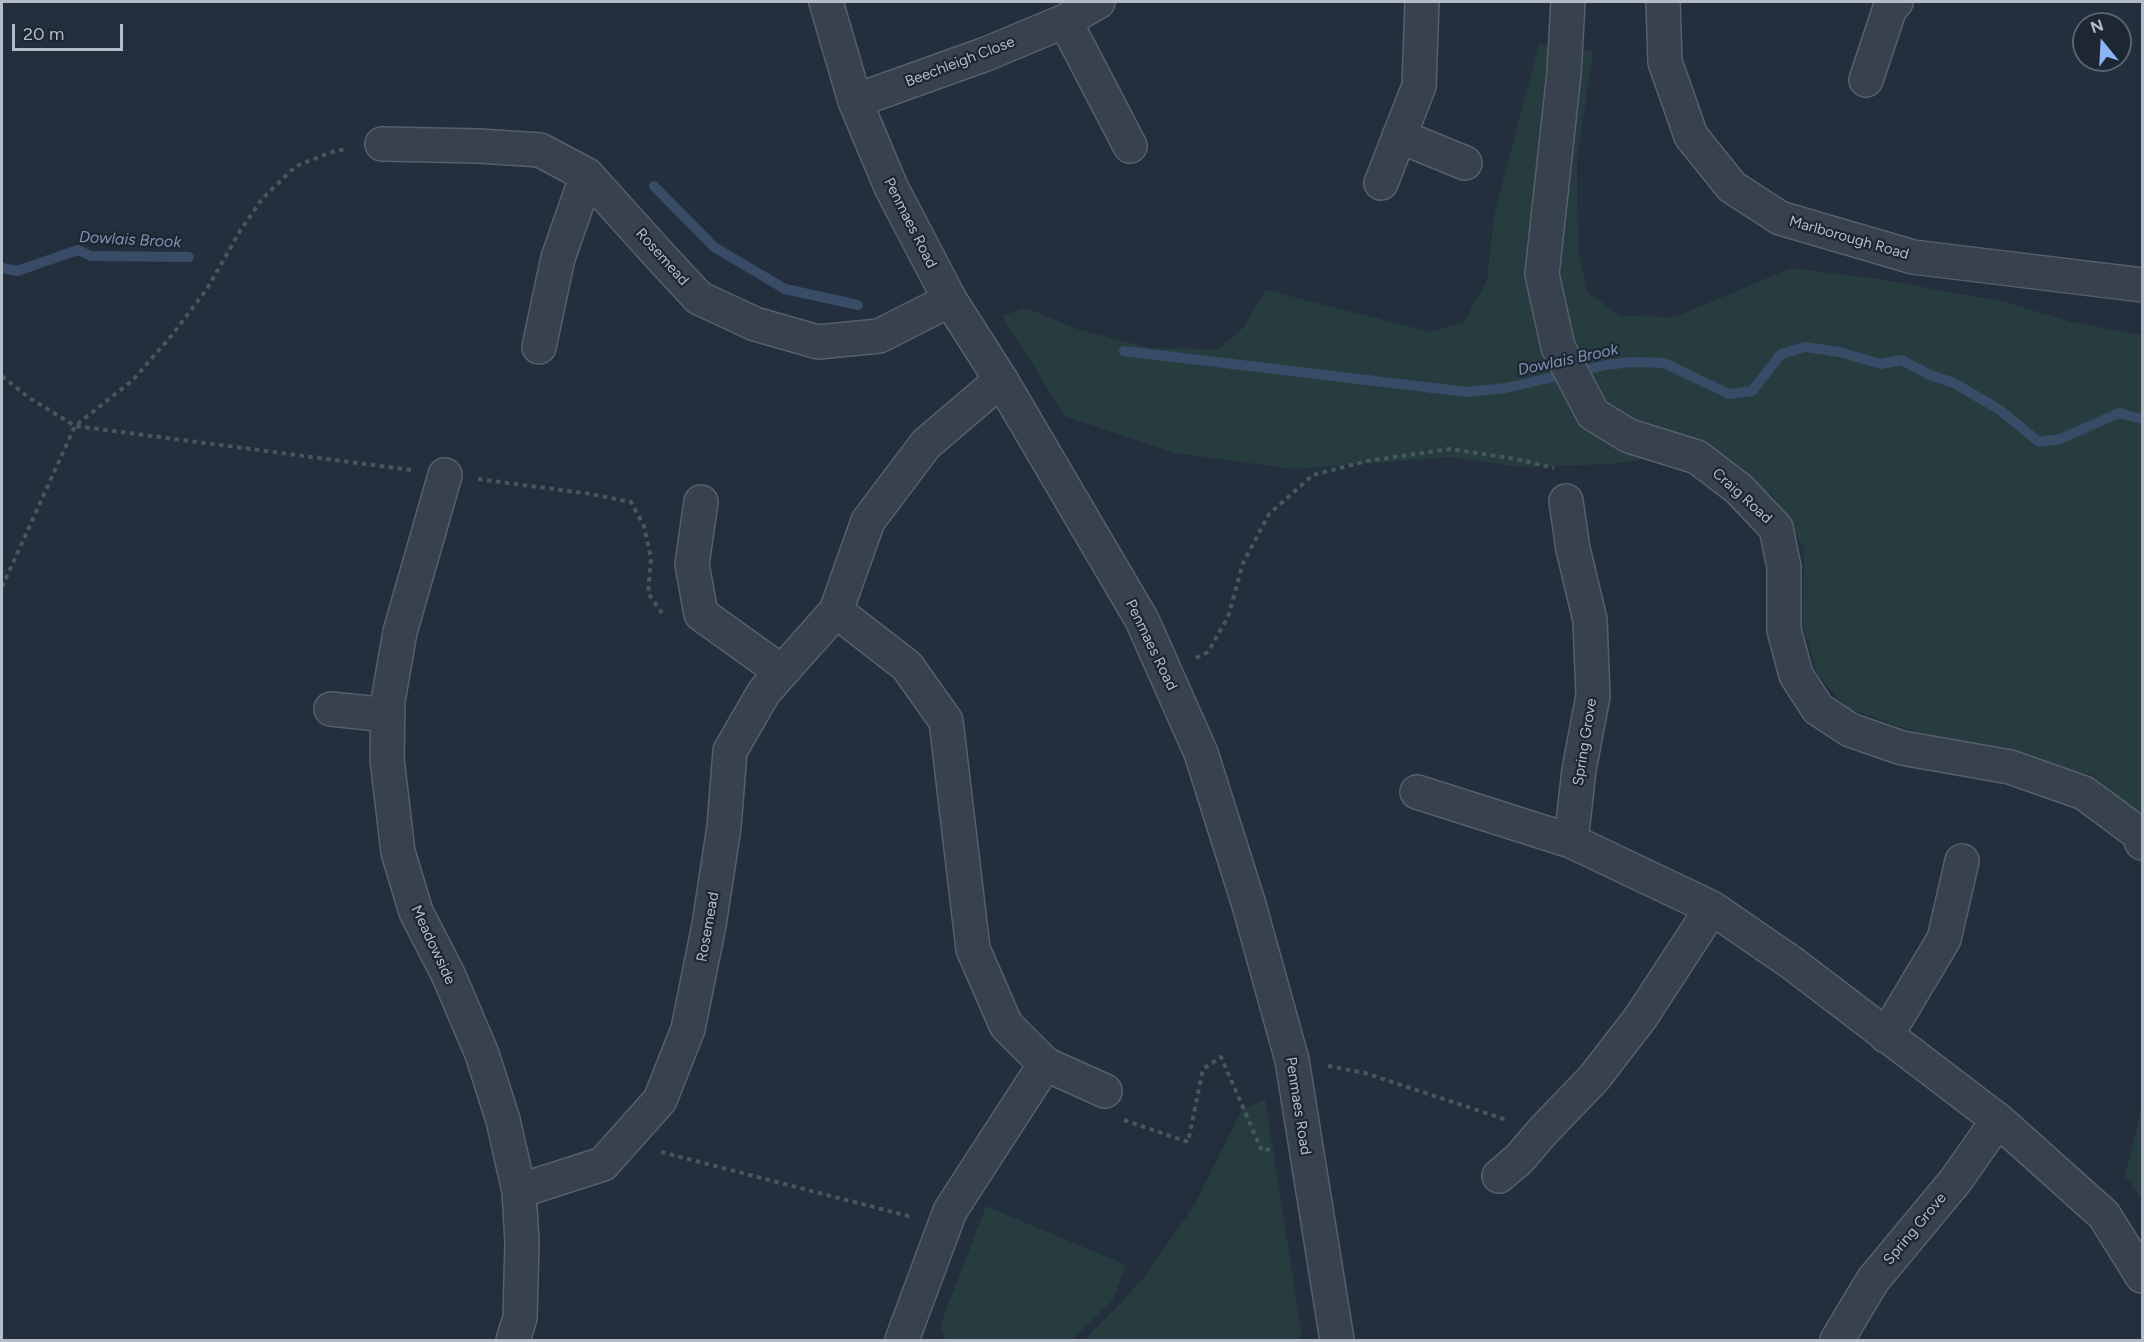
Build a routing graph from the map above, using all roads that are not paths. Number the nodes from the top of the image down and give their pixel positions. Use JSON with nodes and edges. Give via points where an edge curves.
{"nodes":[{"id":1,"x":826,"y":2,"type":"edge"},
{"id":2,"x":1098,"y":2,"type":"edge"},
{"id":3,"x":1422,"y":2,"type":"edge"},
{"id":4,"x":1568,"y":2,"type":"edge"},
{"id":5,"x":1663,"y":2,"type":"edge"},
{"id":6,"x":1896,"y":2,"type":"edge"},
{"id":7,"x":1065,"y":21,"type":"junction"},
{"id":8,"x":1866,"y":80,"type":"dead end"},
{"id":9,"x":855,"y":101,"type":"junction"},
{"id":10,"x":1399,"y":136,"type":"junction"},
{"id":11,"x":382,"y":144,"type":"road end"},
{"id":12,"x":1130,"y":146,"type":"dead end"},
{"id":13,"x":1465,"y":163,"type":"dead end"},
{"id":14,"x":587,"y":175,"type":"junction"},
{"id":15,"x":1381,"y":183,"type":"dead end"},
{"id":16,"x":2142,"y":285,"type":"edge"},
{"id":17,"x":950,"y":300,"type":"junction"},
{"id":18,"x":539,"y":346,"type":"dead end"},
{"id":19,"x":1001,"y":380,"type":"junction"},
{"id":20,"x":445,"y":475,"type":"dead end"},
{"id":21,"x":1566,"y":501,"type":"road end"},
{"id":22,"x":701,"y":502,"type":"dead end"},
{"id":23,"x":836,"y":611,"type":"junction"},
{"id":24,"x":782,"y":672,"type":"junction"},
{"id":25,"x":331,"y":709,"type":"dead end"},
{"id":26,"x":388,"y":715,"type":"junction"},
{"id":27,"x":1417,"y":792,"type":"dead end"},
{"id":28,"x":1571,"y":841,"type":"junction"},
{"id":29,"x":2142,"y":843,"type":"edge"},
{"id":30,"x":1962,"y":861,"type":"dead end"},
{"id":31,"x":1712,"y":908,"type":"junction"},
{"id":32,"x":1886,"y":1036,"type":"junction"},
{"id":33,"x":1045,"y":1064,"type":"junction"},
{"id":34,"x":1096,"y":1087,"type":"road end"},
{"id":35,"x":1998,"y":1119,"type":"junction"},
{"id":36,"x":1499,"y":1176,"type":"dead end"},
{"id":37,"x":519,"y":1191,"type":"junction"},
{"id":38,"x":2142,"y":1276,"type":"edge"},
{"id":39,"x":513,"y":1341,"type":"edge"},
{"id":40,"x":902,"y":1341,"type":"edge"},
{"id":41,"x":1336,"y":1341,"type":"edge"},
{"id":42,"x":1837,"y":1341,"type":"edge"}],
"edges":[{"from":1,"to":9,"type":"street","name":"Penmaes Road"},
{"from":2,"to":7,"type":"street","name":"Beechleigh Close"},
{"from":3,"to":10,"type":"street","via":[[1419,86]]},
{"from":4,"to":29,"type":"street","name":"Craig Road","via":[[1542,274],[1558,347],[1593,414],[1629,436],[1697,457],[1739,489],[1776,528],[1784,567],[1784,630],[1796,675],[1818,709],[1850,730],[1902,748],[2010,767],[2084,792],[2138,832]]},
{"from":5,"to":16,"type":"street","name":"Marlborough Road","via":[[1665,62],[1691,136],[1732,187],[1780,218],[1913,257]]},
{"from":6,"to":8,"type":"street","via":[[1890,8]]},
{"from":7,"to":9,"type":"street","name":"Beechleigh Close","via":[[987,54]]},
{"from":7,"to":12,"type":"street"},
{"from":9,"to":17,"type":"street","name":"Penmaes Road","via":[[891,188]]},
{"from":10,"to":13,"type":"street"},
{"from":10,"to":15,"type":"street"},
{"from":11,"to":14,"type":"street","name":"Rosemead","via":[[540,150]]},
{"from":14,"to":17,"type":"street","name":"Rosemead","via":[[699,298],[754,324],[818,342],[879,336]]},
{"from":14,"to":18,"type":"street","via":[[558,258]]},
{"from":17,"to":19,"type":"street","name":"Penmaes Road"},
{"from":19,"to":23,"type":"street","name":"Rosemead","via":[[926,444],[868,521]]},
{"from":19,"to":41,"type":"street","name":"Penmaes Road","via":[[1142,620],[1201,753],[1292,1060]]},
{"from":20,"to":26,"type":"street","name":"Meadowside","via":[[400,632]]},
{"from":21,"to":28,"type":"street","name":"Spring Grove","via":[[1590,620],[1593,696]]},
{"from":22,"to":24,"type":"street","via":[[692,564],[701,614]]},
{"from":23,"to":24,"type":"street","name":"Rosemead"},
{"from":23,"to":33,"type":"street","via":[[907,666],[946,721],[973,949],[1006,1024]]},
{"from":24,"to":37,"type":"street","name":"Rosemead","via":[[764,692],[730,751],[724,827],[709,926],[688,1029],[660,1100],[603,1164]]},
{"from":25,"to":26,"type":"street"},
{"from":26,"to":37,"type":"street","name":"Meadowside","via":[[387,759],[398,852],[416,912],[482,1054],[503,1120]]},
{"from":27,"to":28,"type":"street"},
{"from":28,"to":31,"type":"street"},
{"from":30,"to":32,"type":"street","via":[[1944,939]]},
{"from":31,"to":32,"type":"street","via":[[1792,963]]},
{"from":31,"to":36,"type":"street","via":[[1641,1017],[1594,1078]]},
{"from":32,"to":35,"type":"street"},
{"from":33,"to":34,"type":"street"},
{"from":33,"to":40,"type":"street","via":[[950,1211]]},
{"from":35,"to":38,"type":"street","via":[[2103,1215]]},
{"from":35,"to":42,"type":"street","name":"Spring Grove","via":[[1956,1180],[1873,1280]]},
{"from":37,"to":39,"type":"street","name":"Meadowside","via":[[520,1318]]}]}
